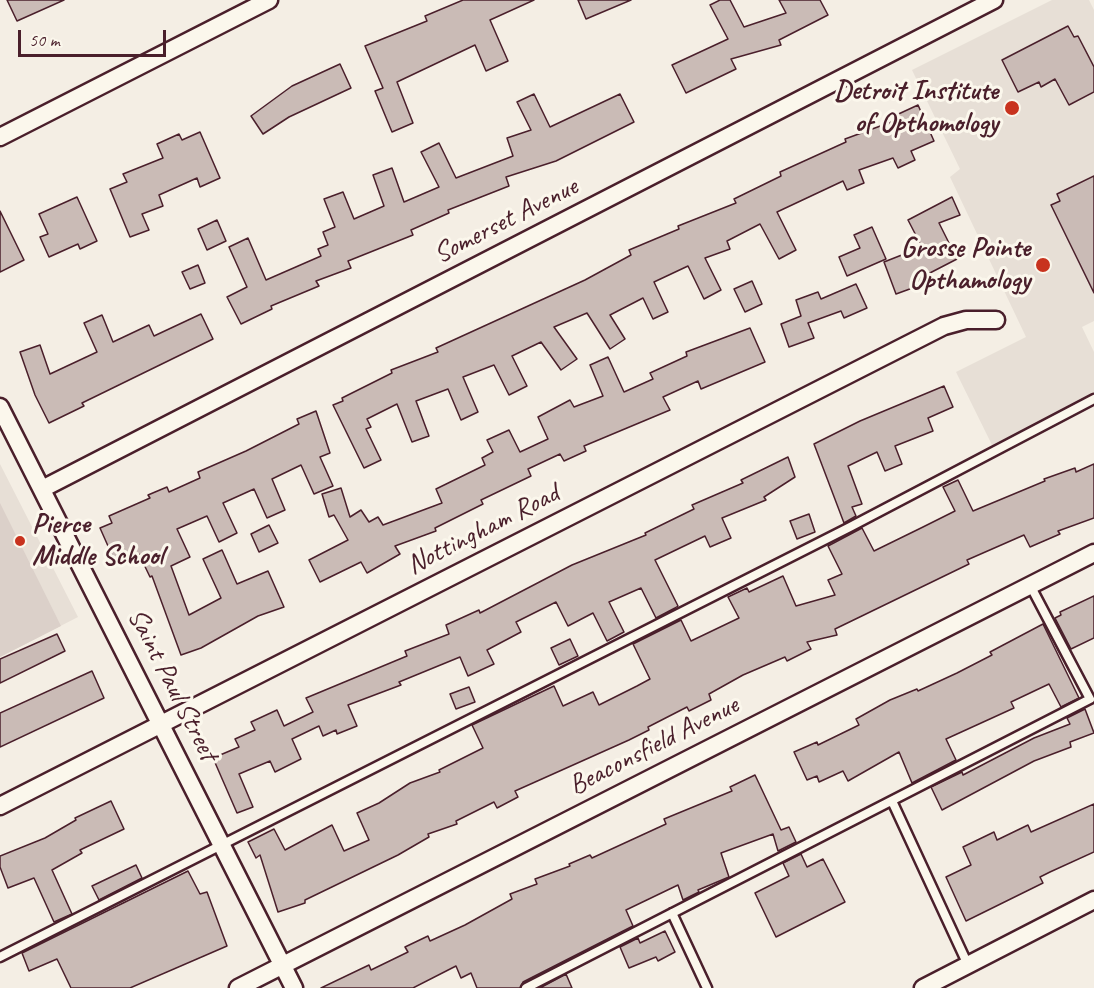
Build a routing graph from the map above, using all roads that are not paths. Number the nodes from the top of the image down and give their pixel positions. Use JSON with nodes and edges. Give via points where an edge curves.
{"nodes":[{"id":1,"x":269,"y":0,"type":"edge"},
{"id":2,"x":994,"y":0,"type":"edge"},
{"id":3,"x":0,"y":137,"type":"edge"},
{"id":4,"x":996,"y":320,"type":"dead end"},
{"id":5,"x":1094,"y":399,"type":"edge"},
{"id":6,"x":0,"y":407,"type":"edge"},
{"id":7,"x":42,"y":489,"type":"junction"},
{"id":8,"x":1094,"y":553,"type":"edge"},
{"id":9,"x":1030,"y":585,"type":"junction"},
{"id":10,"x":162,"y":724,"type":"junction"},
{"id":11,"x":892,"y":801,"type":"junction"},
{"id":12,"x":0,"y":806,"type":"edge"},
{"id":13,"x":222,"y":845,"type":"junction"},
{"id":14,"x":1094,"y":900,"type":"edge"},
{"id":15,"x":672,"y":913,"type":"junction"},
{"id":16,"x":0,"y":957,"type":"edge"},
{"id":17,"x":283,"y":965,"type":"junction"},
{"id":18,"x":968,"y":965,"type":"junction"},
{"id":19,"x":238,"y":988,"type":"edge"},
{"id":20,"x":294,"y":988,"type":"edge"},
{"id":21,"x":526,"y":988,"type":"edge"},
{"id":22,"x":707,"y":988,"type":"edge"},
{"id":23,"x":922,"y":988,"type":"edge"}],
"edges":[{"from":1,"to":3,"type":"street"},
{"from":2,"to":7,"type":"street","name":"Somerset Avenue"},
{"from":4,"to":10,"type":"street","name":"Nottingham Road","via":[[966,320],[944,326]]},
{"from":5,"to":13,"type":"lane"},
{"from":6,"to":7,"type":"street","name":"Saint Paul Street"},
{"from":7,"to":10,"type":"street","name":"Saint Paul Street"},
{"from":8,"to":9,"type":"street","name":"Beaconsfield Avenue"},
{"from":9,"to":11,"type":"lane","via":[[1090,699]]},
{"from":9,"to":17,"type":"street","name":"Beaconsfield Avenue"},
{"from":10,"to":12,"type":"street","name":"Nottingham Road"},
{"from":10,"to":13,"type":"street","name":"Saint Paul Street"},
{"from":11,"to":15,"type":"lane"},
{"from":11,"to":18,"type":"lane"},
{"from":13,"to":16,"type":"lane"},
{"from":13,"to":17,"type":"street","name":"Saint Paul Street"},
{"from":14,"to":18,"type":"street"},
{"from":15,"to":21,"type":"lane"},
{"from":15,"to":22,"type":"lane"},
{"from":17,"to":19,"type":"street","name":"Beaconsfield Avenue"},
{"from":17,"to":20,"type":"street","name":"Saint Paul Street"},
{"from":18,"to":23,"type":"street"}]}
